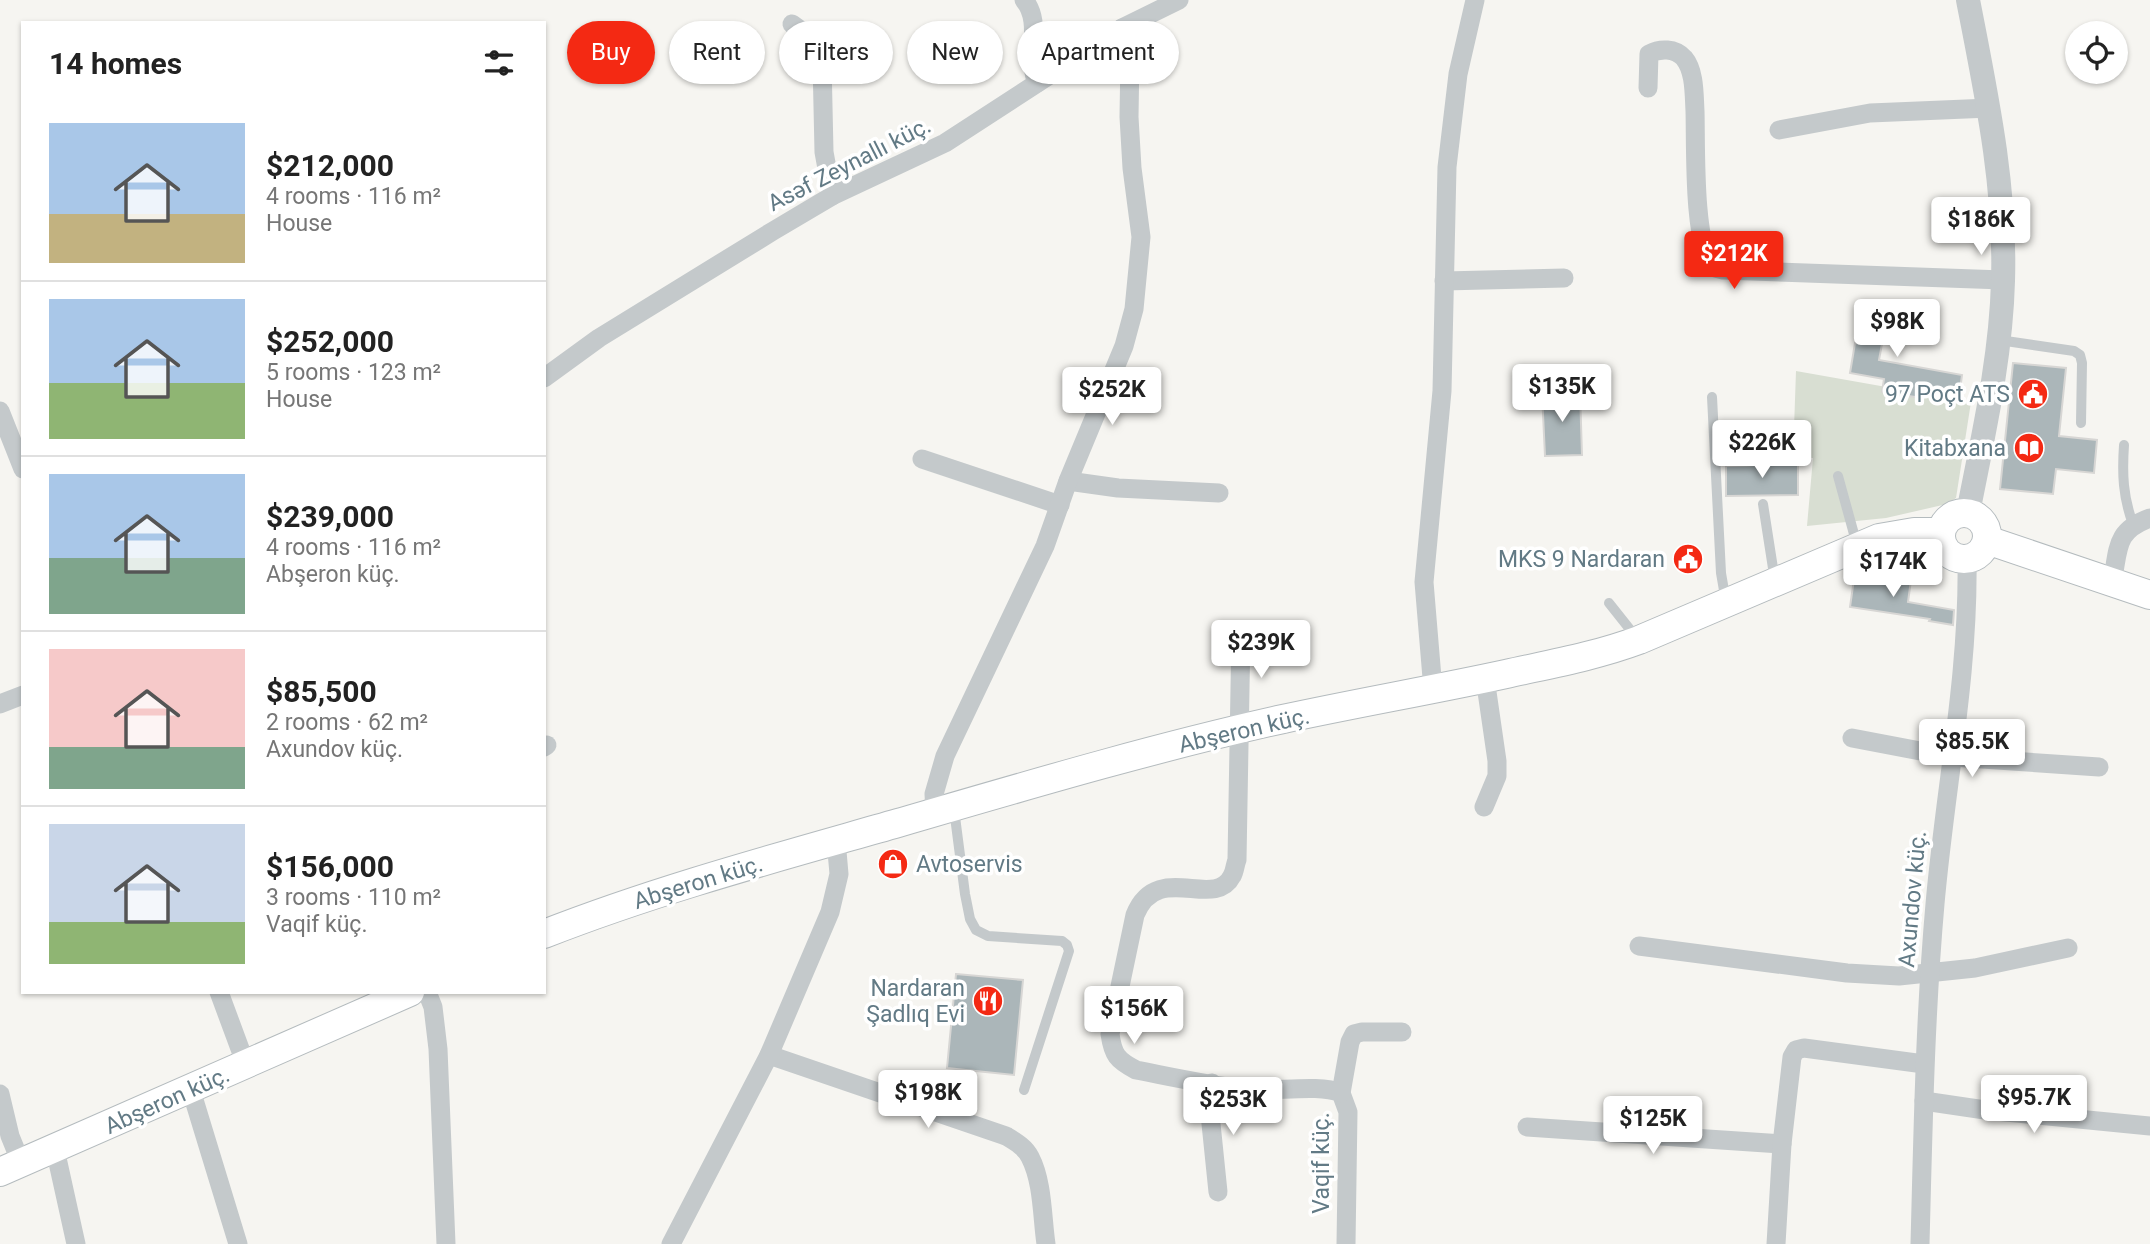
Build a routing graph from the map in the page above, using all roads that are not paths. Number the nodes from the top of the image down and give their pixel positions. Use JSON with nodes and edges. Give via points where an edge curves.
{"nodes":[{"id":1,"x":1024,"y":0,"type":"edge"},
{"id":2,"x":1179,"y":0,"type":"edge"},
{"id":3,"x":1475,"y":0,"type":"edge"},
{"id":4,"x":1968,"y":0,"type":"edge"},
{"id":5,"x":1033,"y":21,"type":"edge"},
{"id":6,"x":1136,"y":21,"type":"edge"},
{"id":7,"x":823,"y":84,"type":"edge"},
{"id":8,"x":1035,"y":84,"type":"edge"},
{"id":9,"x":1130,"y":84,"type":"edge"},
{"id":10,"x":1648,"y":88,"type":"dead end"},
{"id":11,"x":1990,"y":108,"type":"junction"},
{"id":12,"x":1779,"y":130,"type":"dead end"},
{"id":13,"x":832,"y":196,"type":"junction"},
{"id":14,"x":1564,"y":278,"type":"dead end"},
{"id":15,"x":2003,"y":280,"type":"junction"},
{"id":16,"x":1444,"y":281,"type":"junction"},
{"id":17,"x":1999,"y":340,"type":"junction"},
{"id":18,"x":546,"y":377,"type":"edge"},
{"id":19,"x":1712,"y":397,"type":"dead end"},
{"id":20,"x":0,"y":411,"type":"edge"},
{"id":21,"x":2081,"y":424,"type":"dead end"},
{"id":22,"x":2124,"y":446,"type":"dead end"},
{"id":23,"x":922,"y":459,"type":"dead end"},
{"id":24,"x":21,"y":464,"type":"edge"},
{"id":25,"x":1838,"y":476,"type":"dead end"},
{"id":26,"x":1068,"y":481,"type":"junction"},
{"id":27,"x":1219,"y":493,"type":"dead end"},
{"id":28,"x":1763,"y":504,"type":"dead end"},
{"id":29,"x":1060,"y":505,"type":"junction"},
{"id":30,"x":1968,"y":513,"type":"junction"},
{"id":31,"x":2141,"y":521,"type":"edge"},
{"id":32,"x":1941,"y":532,"type":"junction"},
{"id":33,"x":1857,"y":546,"type":"junction"},
{"id":34,"x":1977,"y":550,"type":"junction"},
{"id":35,"x":1775,"y":582,"type":"junction"},
{"id":36,"x":2112,"y":583,"type":"junction"},
{"id":37,"x":2150,"y":595,"type":"edge"},
{"id":38,"x":1726,"y":602,"type":"junction"},
{"id":39,"x":1609,"y":603,"type":"dead end"},
{"id":40,"x":1241,"y":631,"type":"dead end"},
{"id":41,"x":1639,"y":640,"type":"junction"},
{"id":42,"x":1485,"y":678,"type":"junction"},
{"id":43,"x":1433,"y":690,"type":"junction"},
{"id":44,"x":21,"y":696,"type":"edge"},
{"id":45,"x":0,"y":704,"type":"edge"},
{"id":46,"x":1240,"y":729,"type":"junction"},
{"id":47,"x":1852,"y":738,"type":"dead end"},
{"id":48,"x":1952,"y":757,"type":"junction"},
{"id":49,"x":2099,"y":767,"type":"dead end"},
{"id":50,"x":1484,"y":807,"type":"dead end"},
{"id":51,"x":944,"y":809,"type":"junction"},
{"id":52,"x":836,"y":840,"type":"junction"},
{"id":53,"x":546,"y":933,"type":"edge"},
{"id":54,"x":1639,"y":946,"type":"dead end"},
{"id":55,"x":2068,"y":948,"type":"dead end"},
{"id":56,"x":1930,"y":974,"type":"junction"},
{"id":57,"x":220,"y":994,"type":"edge"},
{"id":58,"x":406,"y":994,"type":"edge"},
{"id":59,"x":427,"y":994,"type":"edge"},
{"id":60,"x":1402,"y":1032,"type":"dead end"},
{"id":61,"x":769,"y":1055,"type":"junction"},
{"id":62,"x":1924,"y":1064,"type":"junction"},
{"id":63,"x":246,"y":1065,"type":"junction"},
{"id":64,"x":1212,"y":1083,"type":"junction"},
{"id":65,"x":191,"y":1090,"type":"junction"},
{"id":66,"x":1024,"y":1090,"type":"dead end"},
{"id":67,"x":1341,"y":1093,"type":"junction"},
{"id":68,"x":0,"y":1094,"type":"edge"},
{"id":69,"x":1924,"y":1101,"type":"junction"},
{"id":70,"x":2150,"y":1125,"type":"edge"},
{"id":71,"x":1527,"y":1127,"type":"dead end"},
{"id":72,"x":1782,"y":1144,"type":"junction"},
{"id":73,"x":55,"y":1149,"type":"junction"},
{"id":74,"x":10,"y":1168,"type":"edge"},
{"id":75,"x":1218,"y":1192,"type":"dead end"},
{"id":76,"x":76,"y":1244,"type":"edge"},
{"id":77,"x":238,"y":1244,"type":"edge"},
{"id":78,"x":446,"y":1244,"type":"edge"},
{"id":79,"x":671,"y":1244,"type":"edge"},
{"id":80,"x":1046,"y":1244,"type":"edge"},
{"id":81,"x":1346,"y":1244,"type":"edge"},
{"id":82,"x":1776,"y":1244,"type":"edge"},
{"id":83,"x":1920,"y":1244,"type":"edge"}],
"edges":[{"from":1,"to":5,"type":"street"},
{"from":2,"to":6,"type":"street","name":"Asəf Zeynallı küç."},
{"from":3,"to":16,"type":"street","via":[[1458,74],[1448,156]]},
{"from":4,"to":11,"type":"street"},
{"from":7,"to":13,"type":"street","via":[[824,152]]},
{"from":8,"to":13,"type":"street","name":"Asəf Zeynallı küç.","via":[[945,143]]},
{"from":9,"to":26,"type":"street","via":[[1132,168],[1141,237],[1135,309]]},
{"from":10,"to":15,"type":"street","via":[[1649,54],[1674,51],[1685,60],[1693,81],[1704,249],[1712,267]]},
{"from":11,"to":12,"type":"street","via":[[1870,113]]},
{"from":11,"to":15,"type":"street","via":[[2001,196]]},
{"from":13,"to":18,"type":"street","name":"Asəf Zeynallı küç.","via":[[599,338]]},
{"from":14,"to":16,"type":"street"},
{"from":15,"to":17,"type":"street"},
{"from":16,"to":43,"type":"street","via":[[1442,391],[1424,582]]},
{"from":17,"to":21,"type":"lane","via":[[2080,355]]},
{"from":17,"to":30,"type":"street"},
{"from":19,"to":38,"type":"lane"},
{"from":20,"to":24,"type":"street"},
{"from":22,"to":31,"type":"lane","via":[[2125,501]]},
{"from":23,"to":29,"type":"street"},
{"from":25,"to":33,"type":"lane"},
{"from":26,"to":27,"type":"street"},
{"from":26,"to":29,"type":"street"},
{"from":28,"to":35,"type":"lane"},
{"from":29,"to":51,"type":"street","via":[[945,756],[934,794]]},
{"from":30,"to":32,"type":"main road","via":[[1948,519]]},
{"from":30,"to":34,"type":"main road","via":[[1985,526]]},
{"from":31,"to":36,"type":"street","via":[[2123,533]]},
{"from":32,"to":33,"type":"main road","name":"Abşeron küç.","via":[[1894,534]]},
{"from":32,"to":34,"type":"main road","via":[[1947,552],[1960,559]]},
{"from":33,"to":35,"type":"main road","name":"Abşeron küç."},
{"from":34,"to":36,"type":"main road"},
{"from":34,"to":48,"type":"street","name":"Axundov küç."},
{"from":35,"to":38,"type":"main road","name":"Abşeron küç."},
{"from":36,"to":37,"type":"main road"},
{"from":38,"to":41,"type":"main road","name":"Abşeron küç."},
{"from":39,"to":41,"type":"lane"},
{"from":40,"to":46,"type":"street","name":"Vaqif küç."},
{"from":41,"to":42,"type":"main road","name":"Abşeron küç.","via":[[1565,662]]},
{"from":42,"to":43,"type":"main road","name":"Abşeron küç."},
{"from":42,"to":50,"type":"street","via":[[1497,776]]},
{"from":43,"to":46,"type":"main road","name":"Abşeron küç."},
{"from":44,"to":45,"type":"street"},
{"from":46,"to":51,"type":"main road","name":"Abşeron küç."},
{"from":46,"to":64,"type":"street","name":"Vaqif küç.","via":[[1233,875],[1223,886],[1159,889],[1140,902],[1110,1034],[1112,1049],[1121,1062],[1136,1070]]},
{"from":47,"to":48,"type":"street"},
{"from":48,"to":49,"type":"street"},
{"from":48,"to":56,"type":"street","name":"Axundov küç."},
{"from":51,"to":52,"type":"main road","name":"Abşeron küç."},
{"from":51,"to":66,"type":"lane","via":[[976,930],[988,936],[1062,941],[1069,951]]},
{"from":52,"to":53,"type":"main road","name":"Abşeron küç."},
{"from":52,"to":61,"type":"street","via":[[839,874],[830,912]]},
{"from":54,"to":56,"type":"street","via":[[1847,974]]},
{"from":55,"to":56,"type":"street"},
{"from":56,"to":62,"type":"street","name":"Axundov küç."},
{"from":57,"to":63,"type":"street"},
{"from":58,"to":63,"type":"main road","name":"Abşeron küç."},
{"from":59,"to":78,"type":"street","via":[[438,1049]]},
{"from":60,"to":67,"type":"street","via":[[1354,1034]]},
{"from":61,"to":79,"type":"street"},
{"from":61,"to":80,"type":"street","via":[[1022,1145],[1036,1177]]},
{"from":62,"to":69,"type":"street","name":"Axundov küç."},
{"from":62,"to":72,"type":"street","via":[[1797,1050],[1792,1057]]},
{"from":63,"to":65,"type":"main road","name":"Abşeron küç."},
{"from":64,"to":67,"type":"street","name":"Vaqif küç.","via":[[1267,1091],[1323,1089]]},
{"from":64,"to":75,"type":"street","via":[[1210,1114]]},
{"from":65,"to":73,"type":"main road","name":"Abşeron küç."},
{"from":65,"to":77,"type":"street"},
{"from":67,"to":81,"type":"street","name":"Vaqif küç.","via":[[1348,1112]]},
{"from":68,"to":74,"type":"street","via":[[10,1136]]},
{"from":69,"to":70,"type":"street"},
{"from":69,"to":83,"type":"street","name":"Axundov küç."},
{"from":71,"to":72,"type":"street"},
{"from":72,"to":82,"type":"street"},
{"from":73,"to":74,"type":"main road","name":"Abşeron küç."},
{"from":73,"to":76,"type":"street"}]}
